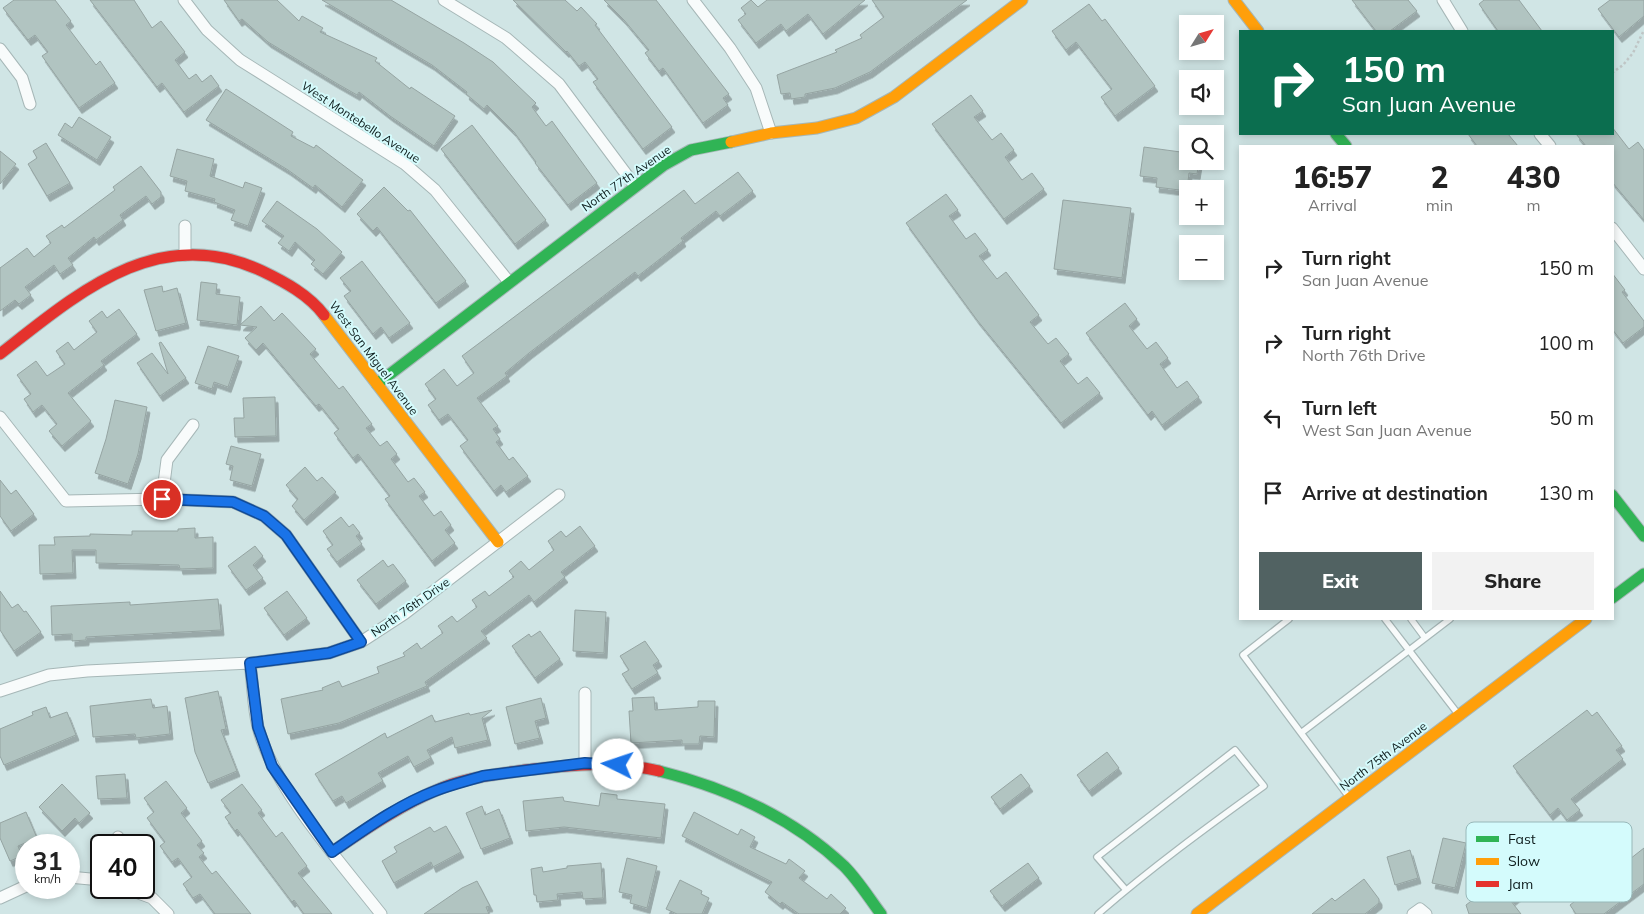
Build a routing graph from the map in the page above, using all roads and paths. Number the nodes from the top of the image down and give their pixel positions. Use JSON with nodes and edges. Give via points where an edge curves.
{"nodes":[{"id":1,"x":184,"y":0,"type":"edge"},
{"id":2,"x":444,"y":0,"type":"edge"},
{"id":3,"x":1022,"y":0,"type":"edge"},
{"id":4,"x":1234,"y":0,"type":"edge"},
{"id":5,"x":1443,"y":0,"type":"edge"},
{"id":6,"x":699,"y":2,"type":"edge"},
{"id":7,"x":1257,"y":30,"type":"edge"},
{"id":8,"x":1461,"y":30,"type":"edge"},
{"id":9,"x":1644,"y":30,"type":"edge"},
{"id":10,"x":0,"y":49,"type":"edge"},
{"id":11,"x":1614,"y":72,"type":"edge"},
{"id":12,"x":30,"y":104,"type":"dead end"},
{"id":13,"x":771,"y":133,"type":"junction"},
{"id":14,"x":1337,"y":135,"type":"edge"},
{"id":15,"x":1541,"y":135,"type":"edge"},
{"id":16,"x":1345,"y":145,"type":"edge"},
{"id":17,"x":1549,"y":145,"type":"edge"},
{"id":18,"x":635,"y":186,"type":"junction"},
{"id":19,"x":185,"y":226,"type":"dead end"},
{"id":20,"x":1614,"y":231,"type":"edge"},
{"id":21,"x":185,"y":255,"type":"junction"},
{"id":22,"x":1644,"y":269,"type":"edge"},
{"id":23,"x":509,"y":282,"type":"junction"},
{"id":24,"x":0,"y":354,"type":"edge"},
{"id":25,"x":377,"y":384,"type":"junction"},
{"id":26,"x":0,"y":416,"type":"edge"},
{"id":27,"x":193,"y":425,"type":"dead end"},
{"id":28,"x":559,"y":495,"type":"dead end"},
{"id":29,"x":1614,"y":498,"type":"edge"},
{"id":30,"x":162,"y":499,"type":"junction"},
{"id":31,"x":1644,"y":536,"type":"edge"},
{"id":32,"x":498,"y":542,"type":"junction"},
{"id":33,"x":1644,"y":574,"type":"edge"},
{"id":34,"x":1614,"y":596,"type":"edge"},
{"id":35,"x":1288,"y":620,"type":"edge"},
{"id":36,"x":1386,"y":620,"type":"edge"},
{"id":37,"x":1412,"y":620,"type":"edge"},
{"id":38,"x":1449,"y":620,"type":"edge"},
{"id":39,"x":1585,"y":620,"type":"edge"},
{"id":40,"x":1425,"y":638,"type":"junction"},
{"id":41,"x":361,"y":642,"type":"junction"},
{"id":42,"x":1409,"y":650,"type":"junction"},
{"id":43,"x":250,"y":663,"type":"junction"},
{"id":44,"x":0,"y":690,"type":"edge"},
{"id":45,"x":585,"y":693,"type":"dead end"},
{"id":46,"x":1459,"y":716,"type":"junction"},
{"id":47,"x":1302,"y":733,"type":"junction"},
{"id":48,"x":585,"y":763,"type":"junction"},
{"id":49,"x":1350,"y":798,"type":"junction"},
{"id":50,"x":332,"y":852,"type":"junction"},
{"id":51,"x":1126,"y":890,"type":"junction"},
{"id":52,"x":15,"y":891,"type":"edge"},
{"id":53,"x":0,"y":898,"type":"edge"},
{"id":54,"x":153,"y":899,"type":"edge"},
{"id":55,"x":168,"y":914,"type":"edge"},
{"id":56,"x":381,"y":914,"type":"edge"},
{"id":57,"x":881,"y":914,"type":"edge"},
{"id":58,"x":1098,"y":914,"type":"edge"},
{"id":59,"x":1197,"y":914,"type":"edge"}],
"edges":[{"from":1,"to":23,"type":"street","name":"West Montebello Avenue","via":[[207,30],[240,60],[405,164],[427,183]]},
{"from":2,"to":18,"type":"street","via":[[506,38],[559,84]]},
{"from":3,"to":13,"type":"street","name":"North 77th Avenue","via":[[894,97],[856,118],[817,128]]},
{"from":4,"to":7,"type":"street"},
{"from":5,"to":8,"type":"street"},
{"from":6,"to":13,"type":"street","via":[[756,88]]},
{"from":9,"to":11,"type":"path","via":[[1633,53]]},
{"from":10,"to":12,"type":"street","via":[[22,78]]},
{"from":13,"to":18,"type":"street","name":"North 77th Avenue","via":[[691,150]]},
{"from":14,"to":16,"type":"street"},
{"from":15,"to":17,"type":"street"},
{"from":18,"to":23,"type":"street","name":"North 77th Avenue"},
{"from":19,"to":21,"type":"street"},
{"from":20,"to":22,"type":"street"},
{"from":21,"to":24,"type":"street","name":"West San Miguel Avenue","via":[[159,257],[129,266],[98,282]]},
{"from":21,"to":25,"type":"street","name":"West San Miguel Avenue","via":[[216,255],[246,263],[274,274],[296,288],[318,306]]},
{"from":23,"to":25,"type":"street","name":"North 77th Avenue"},
{"from":25,"to":32,"type":"street","name":"West San Miguel Avenue"},
{"from":26,"to":30,"type":"street","via":[[66,502]]},
{"from":27,"to":30,"type":"street","via":[[167,460]]},
{"from":28,"to":32,"type":"street","name":"North 76th Drive"},
{"from":29,"to":31,"type":"street"},
{"from":30,"to":41,"type":"street","via":[[233,502],[264,516],[286,535]]},
{"from":32,"to":41,"type":"street","name":"North 76th Drive","via":[[404,614]]},
{"from":33,"to":34,"type":"street"},
{"from":35,"to":47,"type":"lane","via":[[1243,655]]},
{"from":36,"to":42,"type":"lane"},
{"from":37,"to":40,"type":"lane"},
{"from":38,"to":40,"type":"lane"},
{"from":39,"to":46,"type":"street","name":"North 75th Avenue"},
{"from":40,"to":42,"type":"lane"},
{"from":41,"to":43,"type":"street","name":"North 76th Drive","via":[[329,653]]},
{"from":42,"to":46,"type":"lane"},
{"from":42,"to":47,"type":"lane"},
{"from":43,"to":44,"type":"street","name":"North 76th Drive","via":[[49,675]]},
{"from":43,"to":50,"type":"street","via":[[258,727],[272,766]]},
{"from":45,"to":48,"type":"street"},
{"from":46,"to":49,"type":"street","name":"North 75th Avenue"},
{"from":47,"to":49,"type":"lane"},
{"from":48,"to":50,"type":"street","via":[[483,776],[434,791],[394,812]]},
{"from":48,"to":57,"type":"street","via":[[635,766],[686,777],[774,814],[844,866]]},
{"from":49,"to":59,"type":"street","name":"North 75th Avenue"},
{"from":50,"to":56,"type":"street"},
{"from":51,"to":51,"type":"lane","via":[[1264,786],[1235,750],[1097,857]]},
{"from":51,"to":58,"type":"lane"},
{"from":52,"to":53,"type":"street"},
{"from":54,"to":55,"type":"street"}]}
